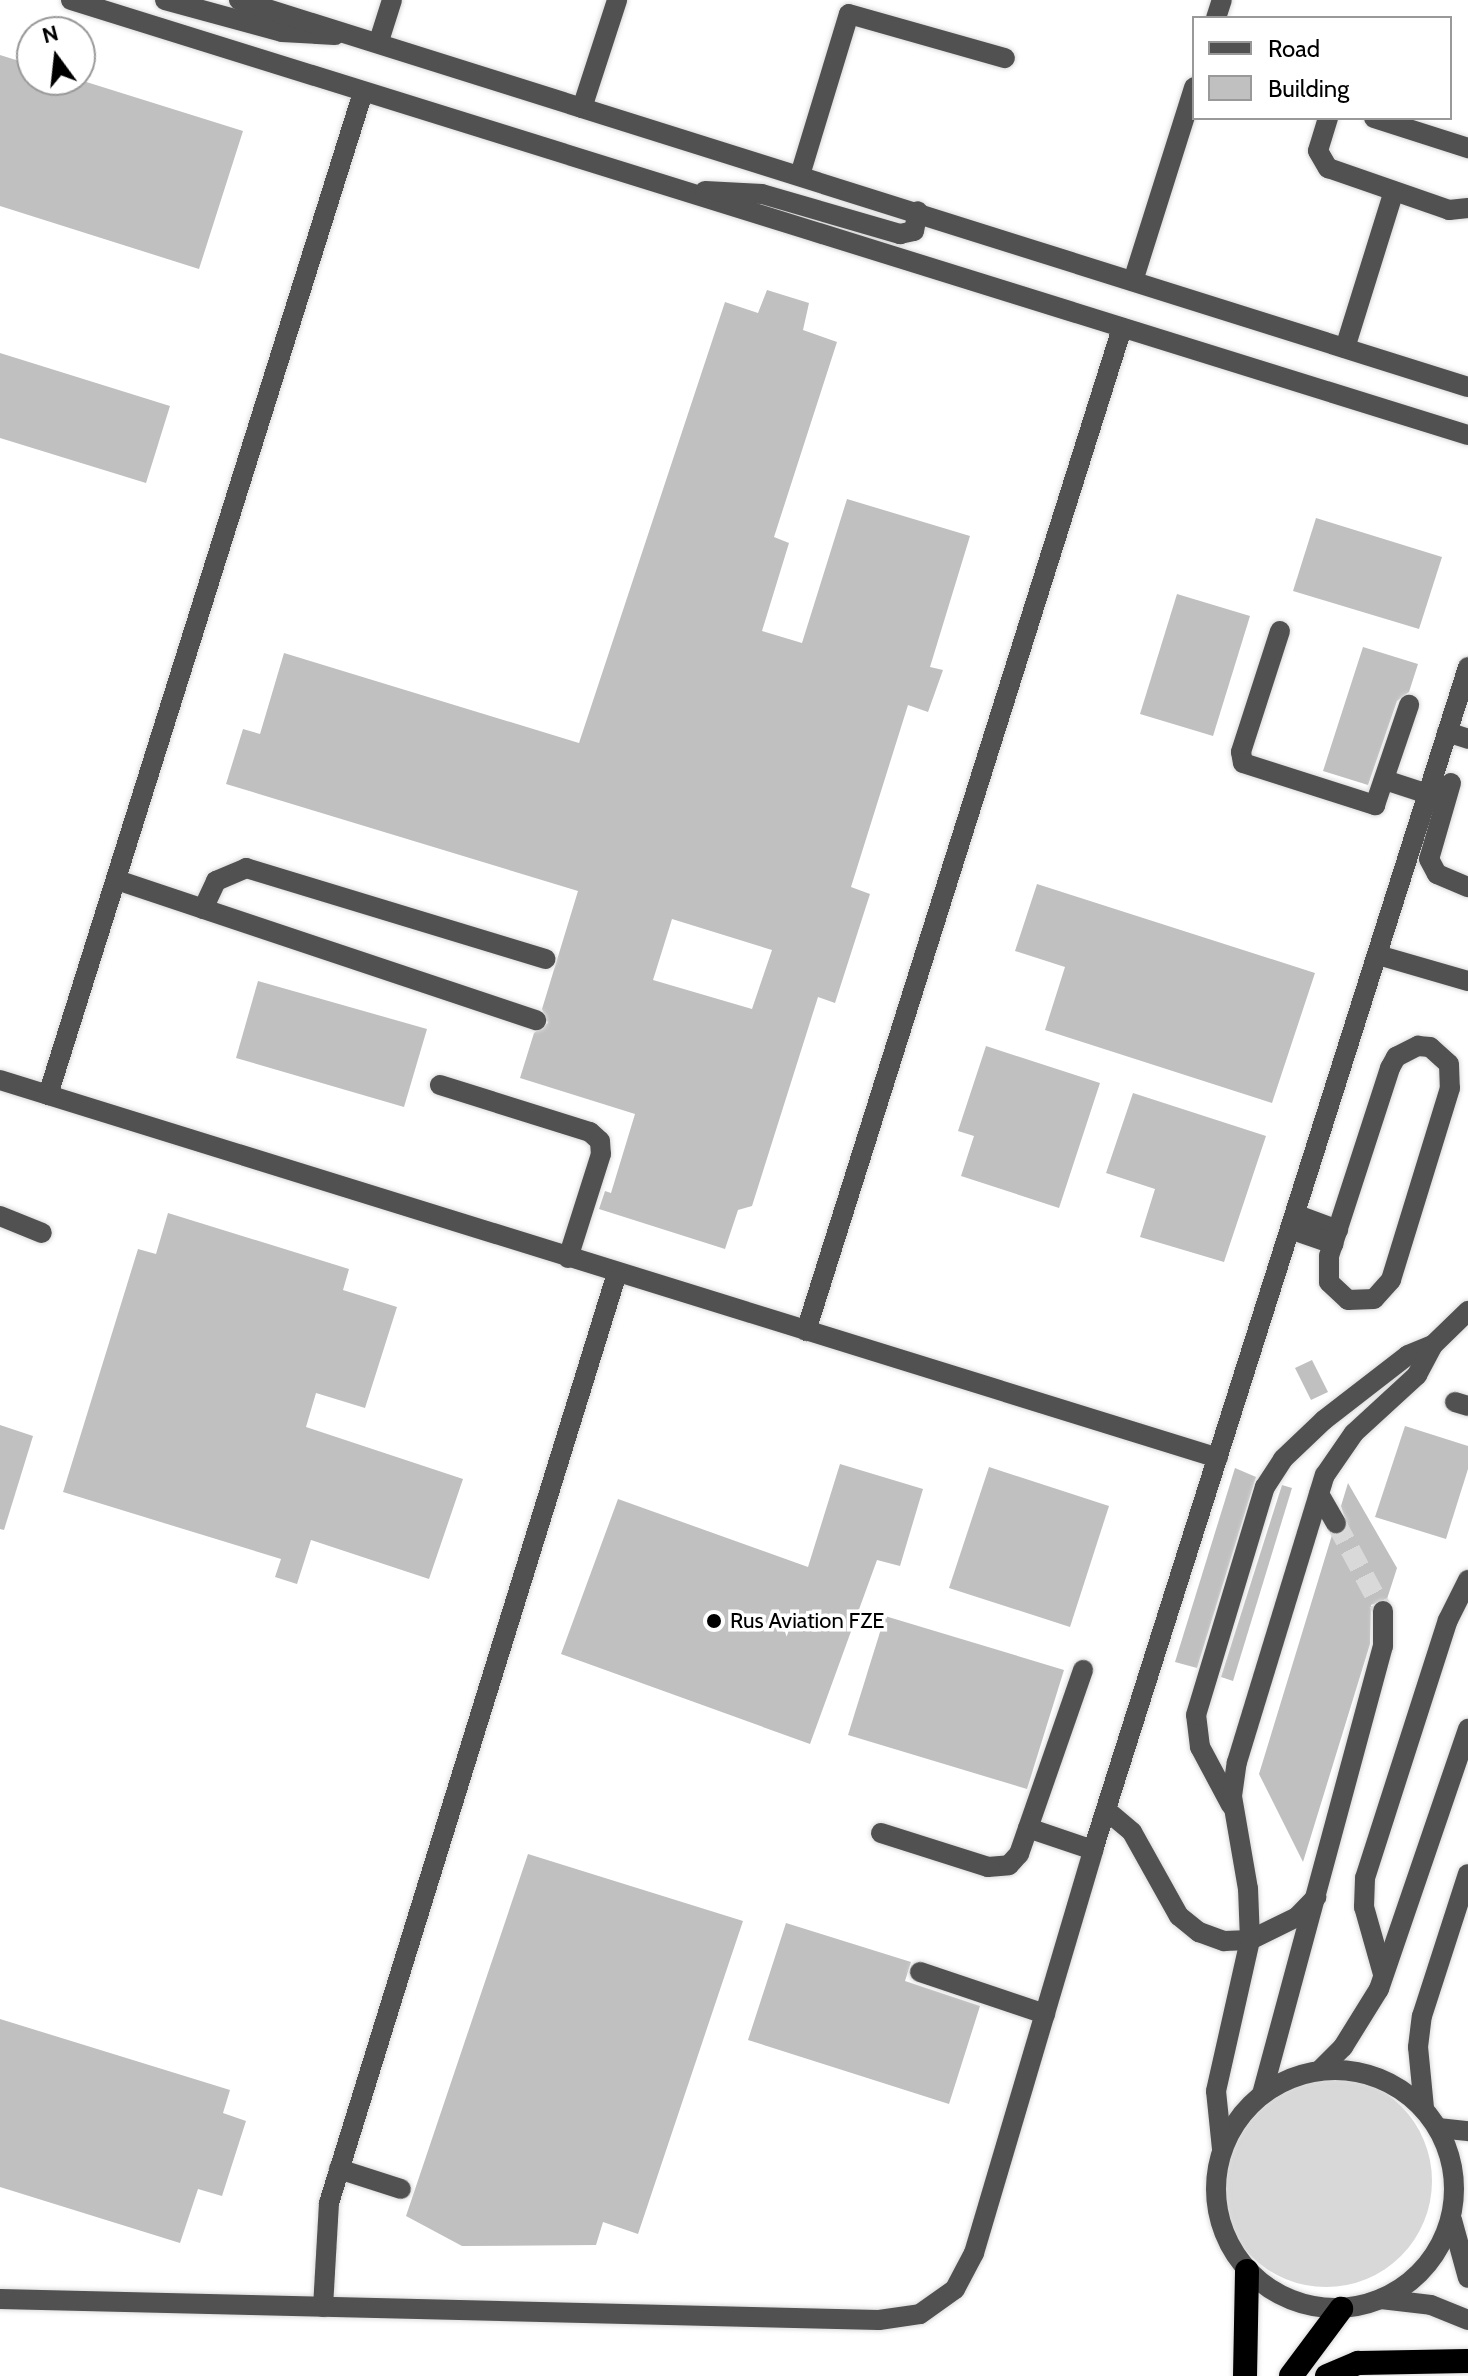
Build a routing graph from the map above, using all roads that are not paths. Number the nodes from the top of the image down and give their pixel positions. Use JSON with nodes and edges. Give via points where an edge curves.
{"nodes":[{"id":1,"x":71,"y":0,"type":"edge"},
{"id":2,"x":165,"y":0,"type":"edge"},
{"id":3,"x":239,"y":0,"type":"edge"},
{"id":4,"x":392,"y":0,"type":"edge"},
{"id":5,"x":617,"y":0,"type":"edge"},
{"id":6,"x":103,"y":5,"type":"edge"},
{"id":7,"x":351,"y":34,"type":"junction"},
{"id":8,"x":379,"y":41,"type":"junction"},
{"id":9,"x":1005,"y":58,"type":"dead end"},
{"id":10,"x":363,"y":92,"type":"junction"},
{"id":11,"x":1192,"y":93,"type":"edge"},
{"id":12,"x":582,"y":108,"type":"junction"},
{"id":13,"x":1327,"y":120,"type":"edge"},
{"id":14,"x":1380,"y":120,"type":"edge"},
{"id":15,"x":1468,"y":148,"type":"edge"},
{"id":16,"x":800,"y":175,"type":"junction"},
{"id":17,"x":1394,"y":191,"type":"junction"},
{"id":18,"x":689,"y":193,"type":"junction"},
{"id":19,"x":1468,"y":208,"type":"edge"},
{"id":20,"x":918,"y":211,"type":"junction"},
{"id":21,"x":1133,"y":281,"type":"junction"},
{"id":22,"x":1122,"y":328,"type":"junction"},
{"id":23,"x":1345,"y":348,"type":"junction"},
{"id":24,"x":1468,"y":387,"type":"edge"},
{"id":25,"x":1468,"y":435,"type":"edge"},
{"id":26,"x":1280,"y":631,"type":"dead end"},
{"id":27,"x":1468,"y":667,"type":"edge"},
{"id":28,"x":1409,"y":705,"type":"dead end"},
{"id":29,"x":1447,"y":732,"type":"junction"},
{"id":30,"x":1468,"y":739,"type":"edge"},
{"id":31,"x":1385,"y":780,"type":"junction"},
{"id":32,"x":1445,"y":785,"type":"edge"},
{"id":33,"x":117,"y":880,"type":"junction"},
{"id":34,"x":1468,"y":887,"type":"edge"},
{"id":35,"x":203,"y":909,"type":"junction"},
{"id":36,"x":1378,"y":955,"type":"junction"},
{"id":37,"x":545,"y":959,"type":"dead end"},
{"id":38,"x":1468,"y":981,"type":"edge"},
{"id":39,"x":536,"y":1020,"type":"dead end"},
{"id":40,"x":0,"y":1080,"type":"edge"},
{"id":41,"x":440,"y":1085,"type":"dead end"},
{"id":42,"x":48,"y":1095,"type":"junction"},
{"id":43,"x":0,"y":1216,"type":"edge"},
{"id":44,"x":1293,"y":1221,"type":"junction"},
{"id":45,"x":42,"y":1233,"type":"dead end"},
{"id":46,"x":1336,"y":1237,"type":"junction"},
{"id":47,"x":568,"y":1258,"type":"junction"},
{"id":48,"x":617,"y":1273,"type":"junction"},
{"id":49,"x":1468,"y":1311,"type":"edge"},
{"id":50,"x":806,"y":1331,"type":"junction"},
{"id":51,"x":1433,"y":1345,"type":"junction"},
{"id":52,"x":1218,"y":1458,"type":"junction"},
{"id":53,"x":1319,"y":1494,"type":"junction"},
{"id":54,"x":1336,"y":1523,"type":"tunnel mouth"},
{"id":55,"x":1468,"y":1580,"type":"edge"},
{"id":56,"x":1383,"y":1611,"type":"tunnel mouth"},
{"id":57,"x":1458,"y":1624,"type":"edge"},
{"id":58,"x":1083,"y":1670,"type":"dead end"},
{"id":59,"x":1468,"y":1729,"type":"edge"},
{"id":60,"x":1106,"y":1810,"type":"junction"},
{"id":61,"x":1234,"y":1813,"type":"junction"},
{"id":62,"x":1028,"y":1828,"type":"junction"},
{"id":63,"x":881,"y":1833,"type":"dead end"},
{"id":64,"x":1093,"y":1850,"type":"junction"},
{"id":65,"x":1468,"y":1874,"type":"edge"},
{"id":66,"x":1316,"y":1897,"type":"junction"},
{"id":67,"x":1250,"y":1940,"type":"junction"},
{"id":68,"x":920,"y":1972,"type":"dead end"},
{"id":69,"x":1383,"y":1974,"type":"junction"},
{"id":70,"x":1045,"y":2014,"type":"junction"},
{"id":71,"x":1319,"y":2071,"type":"junction"},
{"id":72,"x":1262,"y":2094,"type":"junction"},
{"id":73,"x":1424,"y":2108,"type":"junction"},
{"id":74,"x":1438,"y":2128,"type":"junction"},
{"id":75,"x":1468,"y":2131,"type":"edge"},
{"id":76,"x":1222,"y":2149,"type":"junction"},
{"id":77,"x":339,"y":2169,"type":"junction"},
{"id":78,"x":401,"y":2189,"type":"dead end"},
{"id":79,"x":1468,"y":2192,"type":"edge"},
{"id":80,"x":1452,"y":2213,"type":"junction"},
{"id":81,"x":1247,"y":2271,"type":"junction"},
{"id":82,"x":1468,"y":2278,"type":"edge"},
{"id":83,"x":0,"y":2299,"type":"edge"},
{"id":84,"x":1381,"y":2299,"type":"junction"},
{"id":85,"x":323,"y":2307,"type":"junction"},
{"id":86,"x":1341,"y":2309,"type":"junction"},
{"id":87,"x":1468,"y":2320,"type":"edge"},
{"id":88,"x":1468,"y":2361,"type":"edge"},
{"id":89,"x":1245,"y":2376,"type":"edge"},
{"id":90,"x":1291,"y":2376,"type":"edge"},
{"id":91,"x":1327,"y":2376,"type":"edge"}],
"edges":[{"from":1,"to":6,"type":"street"},
{"from":2,"to":7,"type":"street","via":[[282,32]]},
{"from":3,"to":7,"type":"street"},
{"from":4,"to":8,"type":"street"},
{"from":5,"to":12,"type":"street"},
{"from":6,"to":10,"type":"street"},
{"from":7,"to":8,"type":"street"},
{"from":8,"to":12,"type":"street"},
{"from":9,"to":16,"type":"street","via":[[849,14]]},
{"from":10,"to":18,"type":"street"},
{"from":10,"to":33,"type":"street"},
{"from":11,"to":21,"type":"street"},
{"from":12,"to":16,"type":"street"},
{"from":13,"to":17,"type":"street","via":[[1318,144],[1324,164]]},
{"from":14,"to":15,"type":"street"},
{"from":16,"to":20,"type":"street"},
{"from":17,"to":19,"type":"street","via":[[1449,210]]},
{"from":17,"to":23,"type":"street"},
{"from":18,"to":20,"type":"street","via":[[762,194],[900,234],[919,225]]},
{"from":18,"to":22,"type":"street"},
{"from":20,"to":21,"type":"street"},
{"from":21,"to":23,"type":"street"},
{"from":22,"to":25,"type":"street"},
{"from":22,"to":50,"type":"street"},
{"from":23,"to":24,"type":"street"},
{"from":26,"to":31,"type":"street","via":[[1241,759],[1367,805],[1378,802]]},
{"from":27,"to":29,"type":"street"},
{"from":28,"to":31,"type":"street"},
{"from":29,"to":30,"type":"street"},
{"from":29,"to":32,"type":"street"},
{"from":31,"to":32,"type":"street"},
{"from":32,"to":34,"type":"street","via":[[1429,859],[1437,874]]},
{"from":32,"to":36,"type":"street"},
{"from":33,"to":35,"type":"street"},
{"from":33,"to":42,"type":"street"},
{"from":35,"to":37,"type":"street","via":[[216,881],[246,868]]},
{"from":35,"to":39,"type":"street"},
{"from":36,"to":38,"type":"street"},
{"from":36,"to":44,"type":"street"},
{"from":40,"to":42,"type":"street"},
{"from":41,"to":47,"type":"street","via":[[590,1132],[600,1141],[601,1154]]},
{"from":42,"to":47,"type":"street"},
{"from":43,"to":45,"type":"street"},
{"from":44,"to":46,"type":"street"},
{"from":44,"to":52,"type":"street"},
{"from":46,"to":46,"type":"street","via":[[1327,1269],[1337,1293],[1361,1302],[1384,1291],[1450,1088],[1449,1064],[1430,1047],[1406,1049],[1390,1068]]},
{"from":47,"to":48,"type":"street"},
{"from":48,"to":50,"type":"street"},
{"from":48,"to":77,"type":"street"},
{"from":49,"to":51,"type":"street"},
{"from":50,"to":52,"type":"street"},
{"from":51,"to":53,"type":"street","via":[[1417,1375],[1334,1457]]},
{"from":51,"to":61,"type":"street","via":[[1408,1355],[1324,1420],[1283,1459],[1265,1487],[1196,1715],[1200,1747]]},
{"from":52,"to":60,"type":"street"},
{"from":53,"to":54,"type":"street"},
{"from":53,"to":61,"type":"street","via":[[1237,1762]]},
{"from":55,"to":57,"type":"street"},
{"from":56,"to":66,"type":"street","via":[[1383,1646]]},
{"from":57,"to":69,"type":"street","via":[[1365,1878],[1364,1907]]},
{"from":58,"to":62,"type":"street"},
{"from":59,"to":69,"type":"street"},
{"from":60,"to":64,"type":"street"},
{"from":60,"to":67,"type":"street","via":[[1132,1832],[1179,1916],[1199,1932],[1224,1941]]},
{"from":61,"to":67,"type":"street"},
{"from":62,"to":63,"type":"street","via":[[1015,1860],[995,1868]]},
{"from":62,"to":64,"type":"street"},
{"from":64,"to":70,"type":"street"},
{"from":65,"to":73,"type":"street","via":[[1422,2016],[1418,2047]]},
{"from":66,"to":67,"type":"street","via":[[1297,1917]]},
{"from":66,"to":72,"type":"street"},
{"from":67,"to":76,"type":"street","via":[[1216,2091]]},
{"from":68,"to":70,"type":"street"},
{"from":69,"to":71,"type":"street","via":[[1363,2019]]},
{"from":70,"to":85,"type":"street","via":[[966,2272],[939,2303],[920,2314],[879,2320]]},
{"from":71,"to":72,"type":"street"},
{"from":71,"to":73,"type":"street","via":[[1365,2073],[1407,2093]]},
{"from":72,"to":76,"type":"street"},
{"from":73,"to":74,"type":"street"},
{"from":74,"to":75,"type":"street"},
{"from":74,"to":80,"type":"street","via":[[1453,2167]]},
{"from":76,"to":81,"type":"street","via":[[1216,2174],[1221,2226]]},
{"from":77,"to":78,"type":"street"},
{"from":77,"to":85,"type":"street","via":[[324,2237]]},
{"from":79,"to":80,"type":"street"},
{"from":80,"to":82,"type":"street"},
{"from":80,"to":84,"type":"street","via":[[1426,2267]]},
{"from":81,"to":86,"type":"street","via":[[1290,2300]]},
{"from":81,"to":89,"type":"highway"},
{"from":83,"to":85,"type":"street"},
{"from":84,"to":86,"type":"street"},
{"from":84,"to":87,"type":"street","via":[[1431,2305]]},
{"from":86,"to":90,"type":"highway"},
{"from":88,"to":91,"type":"highway","via":[[1358,2363]]}]}
